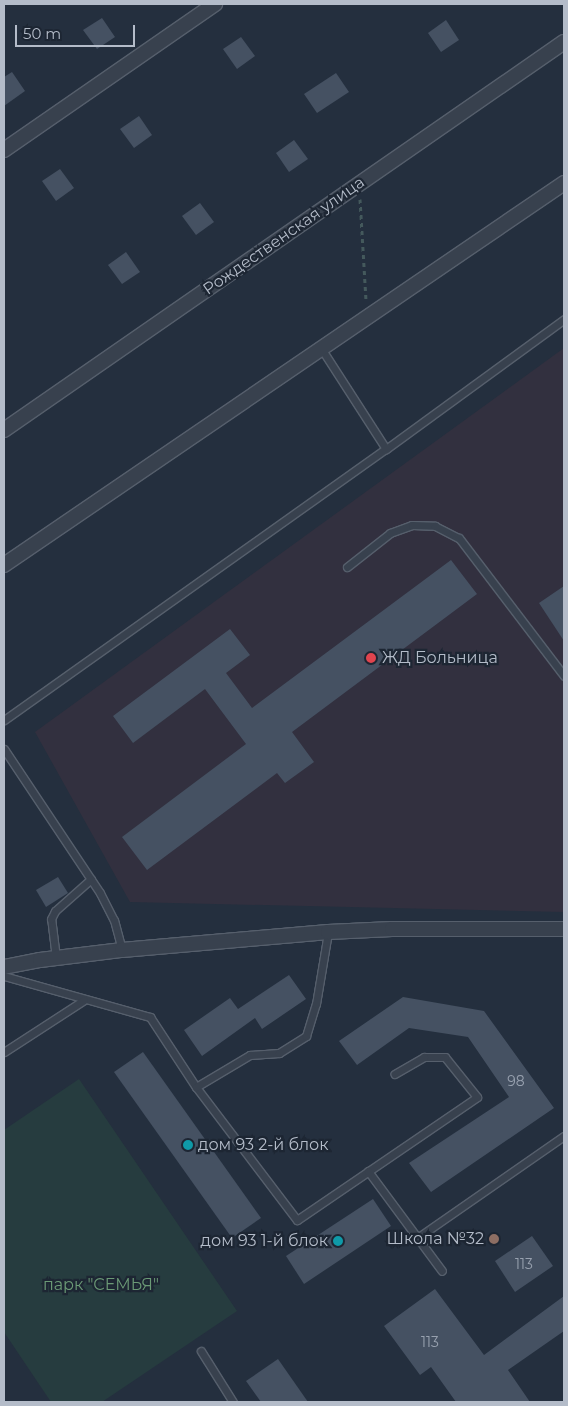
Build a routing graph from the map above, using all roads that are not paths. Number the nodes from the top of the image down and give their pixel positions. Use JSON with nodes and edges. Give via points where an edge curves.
{"nodes":[{"id":1,"x":215,"y":4,"type":"edge"},
{"id":2,"x":564,"y":42,"type":"edge"},
{"id":3,"x":4,"y":150,"type":"edge"},
{"id":4,"x":564,"y":183,"type":"edge"},
{"id":5,"x":564,"y":319,"type":"edge"},
{"id":6,"x":322,"y":348,"type":"junction"},
{"id":7,"x":4,"y":430,"type":"edge"},
{"id":8,"x":386,"y":449,"type":"junction"},
{"id":9,"x":4,"y":566,"type":"edge"},
{"id":10,"x":347,"y":567,"type":"dead end"},
{"id":11,"x":564,"y":676,"type":"edge"},
{"id":12,"x":4,"y":720,"type":"edge"},
{"id":13,"x":4,"y":749,"type":"edge"},
{"id":14,"x":91,"y":879,"type":"junction"},
{"id":15,"x":564,"y":930,"type":"edge"},
{"id":16,"x":328,"y":932,"type":"junction"},
{"id":17,"x":122,"y":950,"type":"junction"},
{"id":18,"x":56,"y":958,"type":"junction"},
{"id":19,"x":4,"y":967,"type":"edge"},
{"id":20,"x":4,"y":976,"type":"edge"},
{"id":21,"x":84,"y":1000,"type":"junction"},
{"id":22,"x":4,"y":1052,"type":"edge"},
{"id":23,"x":394,"y":1074,"type":"dead end"},
{"id":24,"x":196,"y":1087,"type":"junction"},
{"id":25,"x":564,"y":1136,"type":"edge"},
{"id":26,"x":368,"y":1171,"type":"junction"},
{"id":27,"x":417,"y":1238,"type":"junction"},
{"id":28,"x":442,"y":1271,"type":"dead end"},
{"id":29,"x":201,"y":1351,"type":"dead end"},
{"id":30,"x":233,"y":1402,"type":"edge"}],
"edges":[{"from":1,"to":3,"type":"street"},
{"from":2,"to":7,"type":"street","name":"Рождественская улица"},
{"from":4,"to":6,"type":"street"},
{"from":5,"to":8,"type":"lane"},
{"from":6,"to":8,"type":"lane"},
{"from":6,"to":9,"type":"street"},
{"from":8,"to":12,"type":"lane"},
{"from":10,"to":11,"type":"lane","via":[[390,533],[412,525],[435,526],[459,538]]},
{"from":13,"to":14,"type":"lane"},
{"from":14,"to":17,"type":"lane","via":[[114,920]]},
{"from":14,"to":18,"type":"lane","via":[[51,918]]},
{"from":15,"to":16,"type":"street"},
{"from":16,"to":17,"type":"street"},
{"from":16,"to":24,"type":"lane","via":[[316,1004],[306,1036],[279,1053],[250,1055]]},
{"from":17,"to":18,"type":"street"},
{"from":18,"to":19,"type":"street"},
{"from":20,"to":21,"type":"lane"},
{"from":21,"to":22,"type":"lane"},
{"from":21,"to":24,"type":"lane","via":[[150,1017]]},
{"from":23,"to":26,"type":"lane","via":[[424,1057],[445,1057],[476,1097]]},
{"from":24,"to":26,"type":"lane","via":[[297,1220]]},
{"from":25,"to":27,"type":"lane"},
{"from":26,"to":27,"type":"lane"},
{"from":27,"to":28,"type":"lane"},
{"from":29,"to":30,"type":"lane"}]}
